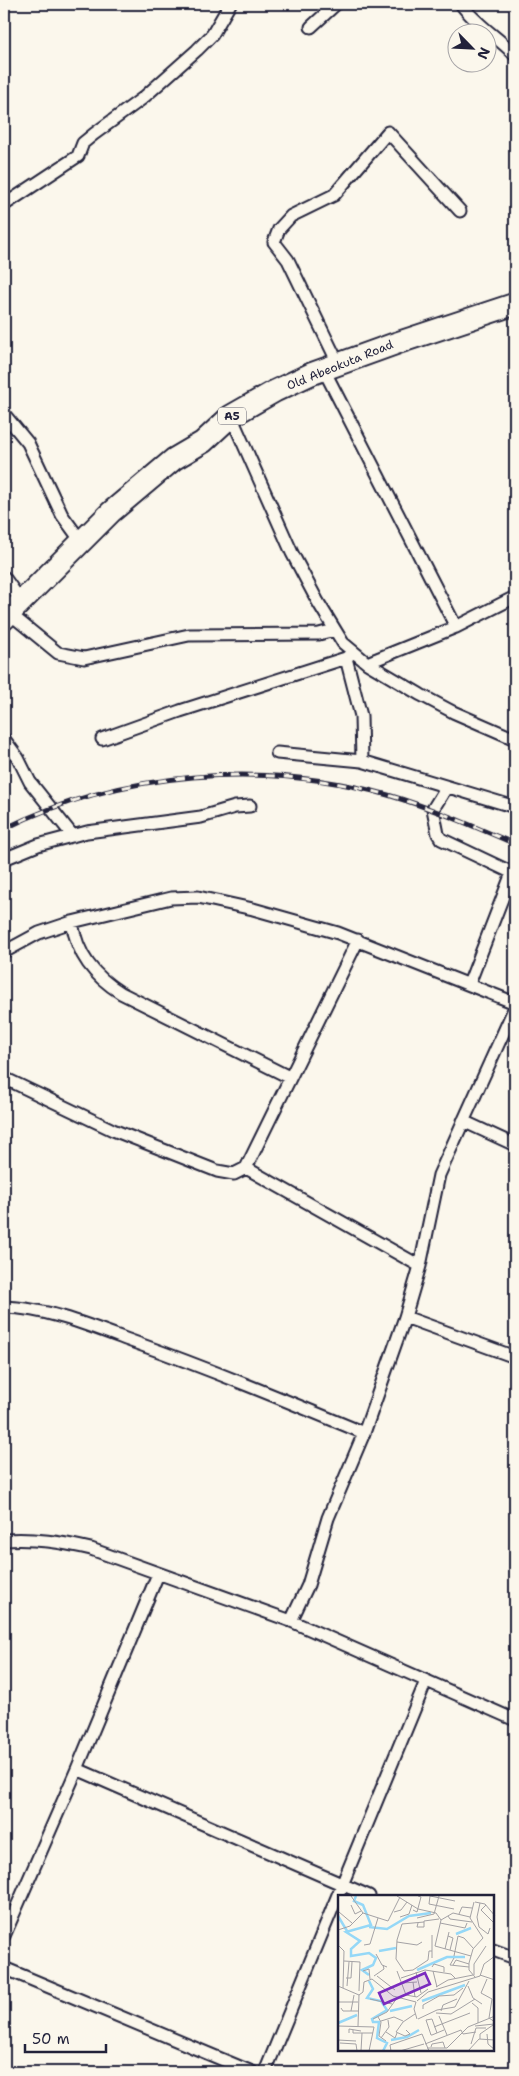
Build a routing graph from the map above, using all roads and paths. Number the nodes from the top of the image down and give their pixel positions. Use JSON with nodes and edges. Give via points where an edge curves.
{"nodes":[{"id":1,"x":230,"y":4,"type":"edge"},
{"id":2,"x":336,"y":4,"type":"edge"},
{"id":3,"x":461,"y":4,"type":"edge"},
{"id":4,"x":310,"y":27,"type":"dead end"},
{"id":5,"x":515,"y":55,"type":"edge"},
{"id":6,"x":4,"y":205,"type":"edge"},
{"id":7,"x":460,"y":211,"type":"dead end"},
{"id":8,"x":515,"y":304,"type":"edge"},
{"id":9,"x":332,"y":367,"type":"junction"},
{"id":10,"x":4,"y":414,"type":"edge"},
{"id":11,"x":231,"y":416,"type":"junction"},
{"id":12,"x":81,"y":541,"type":"junction"},
{"id":13,"x":4,"y":578,"type":"edge"},
{"id":14,"x":515,"y":597,"type":"edge"},
{"id":15,"x":11,"y":611,"type":"edge"},
{"id":16,"x":456,"y":627,"type":"junction"},
{"id":17,"x":334,"y":630,"type":"junction"},
{"id":18,"x":350,"y":655,"type":"junction"},
{"id":19,"x":367,"y":663,"type":"junction"},
{"id":20,"x":102,"y":739,"type":"dead end"},
{"id":21,"x":515,"y":739,"type":"edge"},
{"id":22,"x":4,"y":740,"type":"edge"},
{"id":23,"x":277,"y":753,"type":"dead end"},
{"id":24,"x":362,"y":761,"type":"junction"},
{"id":25,"x":446,"y":788,"type":"junction"},
{"id":26,"x":250,"y":806,"type":"dead end"},
{"id":27,"x":515,"y":807,"type":"edge"},
{"id":28,"x":73,"y":836,"type":"junction"},
{"id":29,"x":4,"y":859,"type":"edge"},
{"id":30,"x":514,"y":874,"type":"edge"},
{"id":31,"x":72,"y":922,"type":"junction"},
{"id":32,"x":358,"y":940,"type":"junction"},
{"id":33,"x":4,"y":952,"type":"edge"},
{"id":34,"x":469,"y":984,"type":"junction"},
{"id":35,"x":515,"y":1003,"type":"edge"},
{"id":36,"x":515,"y":1007,"type":"edge"},
{"id":37,"x":289,"y":1077,"type":"junction"},
{"id":38,"x":4,"y":1078,"type":"edge"},
{"id":39,"x":463,"y":1122,"type":"junction"},
{"id":40,"x":515,"y":1145,"type":"edge"},
{"id":41,"x":246,"y":1168,"type":"junction"},
{"id":42,"x":420,"y":1266,"type":"junction"},
{"id":43,"x":4,"y":1308,"type":"edge"},
{"id":44,"x":405,"y":1317,"type":"junction"},
{"id":45,"x":515,"y":1357,"type":"edge"},
{"id":46,"x":364,"y":1433,"type":"junction"},
{"id":47,"x":4,"y":1540,"type":"edge"},
{"id":48,"x":158,"y":1574,"type":"junction"},
{"id":49,"x":291,"y":1621,"type":"junction"},
{"id":50,"x":426,"y":1681,"type":"junction"},
{"id":51,"x":515,"y":1720,"type":"edge"},
{"id":52,"x":77,"y":1769,"type":"junction"},
{"id":53,"x":343,"y":1885,"type":"junction"},
{"id":54,"x":339,"y":1895,"type":"edge"},
{"id":55,"x":367,"y":1895,"type":"edge"},
{"id":56,"x":338,"y":1897,"type":"edge"},
{"id":57,"x":4,"y":1936,"type":"edge"},
{"id":58,"x":494,"y":1950,"type":"edge"},
{"id":59,"x":515,"y":1958,"type":"edge"},
{"id":60,"x":4,"y":1968,"type":"edge"},
{"id":61,"x":252,"y":2072,"type":"edge"},
{"id":62,"x":265,"y":2072,"type":"edge"}],
"edges":[{"from":1,"to":6,"type":"street","via":[[212,35],[165,80],[83,143],[78,156]]},
{"from":2,"to":4,"type":"street"},
{"from":3,"to":5,"type":"street","via":[[472,19]]},
{"from":7,"to":9,"type":"street","via":[[388,132],[334,195],[291,216],[279,229],[274,242],[288,260]]},
{"from":8,"to":9,"type":"highway","name":"Old Abeokuta Road","number":"A5"},
{"from":9,"to":11,"type":"highway","name":"Old Abeokuta Road","number":"A5","via":[[275,391]]},
{"from":9,"to":16,"type":"street"},
{"from":10,"to":12,"type":"street","via":[[28,443],[62,515]]},
{"from":11,"to":12,"type":"highway","name":"Old Abeokuta Road","number":"A5","via":[[203,442],[164,467]]},
{"from":11,"to":17,"type":"street","via":[[292,553]]},
{"from":12,"to":15,"type":"highway","name":"Old Abeokuta Road","number":"A5"},
{"from":13,"to":15,"type":"street"},
{"from":14,"to":16,"type":"street"},
{"from":15,"to":17,"type":"street","via":[[58,652],[84,658],[189,635],[318,634]]},
{"from":16,"to":19,"type":"street"},
{"from":17,"to":18,"type":"street"},
{"from":18,"to":19,"type":"street"},
{"from":18,"to":20,"type":"street"},
{"from":18,"to":24,"type":"street","via":[[361,716]]},
{"from":19,"to":21,"type":"street","via":[[453,712]]},
{"from":22,"to":28,"type":"street","via":[[30,782]]},
{"from":23,"to":24,"type":"street"},
{"from":24,"to":25,"type":"street"},
{"from":25,"to":27,"type":"street"},
{"from":25,"to":30,"type":"street","via":[[433,809],[441,839]]},
{"from":26,"to":28,"type":"street","via":[[201,817]]},
{"from":28,"to":29,"type":"street","via":[[38,845]]},
{"from":30,"to":34,"type":"street"},
{"from":31,"to":32,"type":"street","via":[[171,898],[198,897],[253,909]]},
{"from":31,"to":33,"type":"street","via":[[39,933]]},
{"from":31,"to":37,"type":"street","via":[[79,950],[104,982]]},
{"from":32,"to":34,"type":"street"},
{"from":32,"to":37,"type":"street"},
{"from":34,"to":35,"type":"street"},
{"from":36,"to":39,"type":"street"},
{"from":37,"to":41,"type":"street"},
{"from":38,"to":41,"type":"street","via":[[113,1130],[216,1171],[234,1174]]},
{"from":39,"to":40,"type":"street"},
{"from":39,"to":42,"type":"street","via":[[439,1175]]},
{"from":41,"to":42,"type":"street"},
{"from":42,"to":44,"type":"street"},
{"from":43,"to":46,"type":"street","via":[[35,1310],[91,1326]]},
{"from":44,"to":45,"type":"street"},
{"from":44,"to":46,"type":"street"},
{"from":46,"to":49,"type":"street","via":[[328,1518],[308,1585]]},
{"from":47,"to":48,"type":"street","via":[[32,1538],[58,1541],[91,1549]]},
{"from":48,"to":49,"type":"street"},
{"from":48,"to":52,"type":"street"},
{"from":49,"to":50,"type":"street"},
{"from":50,"to":51,"type":"street"},
{"from":50,"to":53,"type":"street"},
{"from":52,"to":53,"type":"street"},
{"from":52,"to":57,"type":"street"},
{"from":53,"to":54,"type":"street"},
{"from":53,"to":55,"type":"street"},
{"from":56,"to":62,"type":"street"},
{"from":58,"to":59,"type":"street"},
{"from":60,"to":61,"type":"street"}]}
